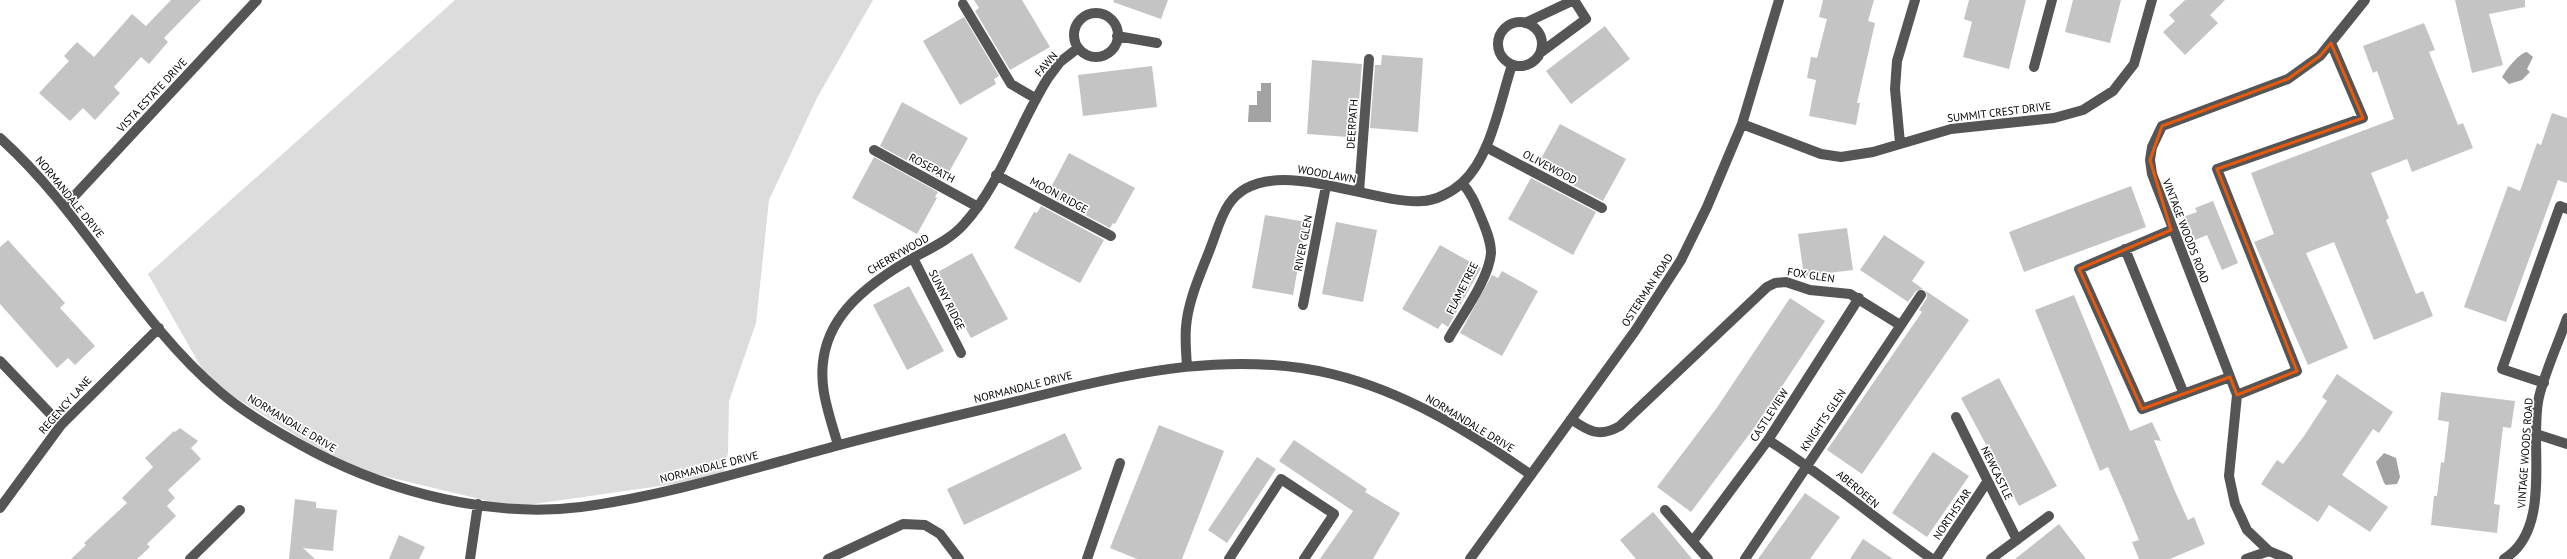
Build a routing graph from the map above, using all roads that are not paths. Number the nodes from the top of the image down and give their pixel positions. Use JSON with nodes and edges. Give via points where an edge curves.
{"nodes":[{"id":1,"x":257,"y":0,"type":"edge"},
{"id":2,"x":1778,"y":0,"type":"edge"},
{"id":3,"x":1915,"y":0,"type":"edge"},
{"id":4,"x":2052,"y":0,"type":"edge"},
{"id":5,"x":2152,"y":0,"type":"edge"},
{"id":6,"x":2365,"y":0,"type":"edge"},
{"id":7,"x":963,"y":4,"type":"dead end"},
{"id":8,"x":1525,"y":23,"type":"junction"},
{"id":9,"x":1118,"y":36,"type":"junction"},
{"id":10,"x":1157,"y":43,"type":"dead end"},
{"id":11,"x":2331,"y":44,"type":"junction"},
{"id":12,"x":1078,"y":48,"type":"junction"},
{"id":13,"x":1540,"y":53,"type":"junction"},
{"id":14,"x":1369,"y":59,"type":"dead end"},
{"id":15,"x":1512,"y":65,"type":"junction"},
{"id":16,"x":2034,"y":68,"type":"dead end"},
{"id":17,"x":1035,"y":98,"type":"junction"},
{"id":18,"x":1742,"y":124,"type":"junction"},
{"id":19,"x":0,"y":138,"type":"edge"},
{"id":20,"x":1900,"y":143,"type":"junction"},
{"id":21,"x":1486,"y":147,"type":"junction"},
{"id":22,"x":874,"y":150,"type":"dead end"},
{"id":23,"x":996,"y":175,"type":"junction"},
{"id":24,"x":1462,"y":183,"type":"junction"},
{"id":25,"x":1326,"y":186,"type":"junction"},
{"id":26,"x":1359,"y":192,"type":"junction"},
{"id":27,"x":65,"y":206,"type":"junction"},
{"id":28,"x":978,"y":207,"type":"junction"},
{"id":29,"x":1602,"y":208,"type":"dead end"},
{"id":30,"x":2567,"y":209,"type":"edge"},
{"id":31,"x":2172,"y":230,"type":"junction"},
{"id":32,"x":1112,"y":236,"type":"dead end"},
{"id":33,"x":2125,"y":249,"type":"junction"},
{"id":34,"x":913,"y":258,"type":"junction"},
{"id":35,"x":1921,"y":295,"type":"dead end"},
{"id":36,"x":1859,"y":298,"type":"junction"},
{"id":37,"x":1303,"y":305,"type":"dead end"},
{"id":38,"x":2567,"y":318,"type":"edge"},
{"id":39,"x":1900,"y":325,"type":"junction"},
{"id":40,"x":159,"y":328,"type":"junction"},
{"id":41,"x":1449,"y":338,"type":"dead end"},
{"id":42,"x":960,"y":353,"type":"dead end"},
{"id":43,"x":0,"y":361,"type":"edge"},
{"id":44,"x":1187,"y":366,"type":"junction"},
{"id":45,"x":2230,"y":377,"type":"junction"},
{"id":46,"x":2544,"y":383,"type":"junction"},
{"id":47,"x":2184,"y":394,"type":"junction"},
{"id":48,"x":2237,"y":395,"type":"junction"},
{"id":49,"x":1956,"y":417,"type":"dead end"},
{"id":50,"x":1571,"y":419,"type":"junction"},
{"id":51,"x":61,"y":425,"type":"junction"},
{"id":52,"x":2536,"y":434,"type":"junction"},
{"id":53,"x":1768,"y":440,"type":"junction"},
{"id":54,"x":2567,"y":444,"type":"edge"},
{"id":55,"x":838,"y":445,"type":"junction"},
{"id":56,"x":1120,"y":463,"type":"dead end"},
{"id":57,"x":1807,"y":465,"type":"junction"},
{"id":58,"x":1531,"y":475,"type":"junction"},
{"id":59,"x":1987,"y":482,"type":"junction"},
{"id":60,"x":478,"y":504,"type":"junction"},
{"id":61,"x":0,"y":508,"type":"edge"},
{"id":62,"x":240,"y":510,"type":"dead end"},
{"id":63,"x":1666,"y":510,"type":"dead end"},
{"id":64,"x":2049,"y":516,"type":"dead end"},
{"id":65,"x":2017,"y":540,"type":"junction"},
{"id":66,"x":1693,"y":541,"type":"junction"},
{"id":67,"x":2269,"y":551,"type":"junction"},
{"id":68,"x":1926,"y":557,"type":"edge"},
{"id":69,"x":190,"y":559,"type":"edge"},
{"id":70,"x":470,"y":559,"type":"edge"},
{"id":71,"x":828,"y":559,"type":"edge"},
{"id":72,"x":959,"y":559,"type":"edge"},
{"id":73,"x":1087,"y":559,"type":"edge"},
{"id":74,"x":1229,"y":559,"type":"edge"},
{"id":75,"x":1304,"y":559,"type":"edge"},
{"id":76,"x":1470,"y":559,"type":"edge"},
{"id":77,"x":1708,"y":559,"type":"edge"},
{"id":78,"x":1745,"y":559,"type":"edge"},
{"id":79,"x":1936,"y":559,"type":"edge"},
{"id":80,"x":1991,"y":559,"type":"edge"},
{"id":81,"x":2246,"y":559,"type":"edge"},
{"id":82,"x":2288,"y":559,"type":"edge"},
{"id":83,"x":2504,"y":559,"type":"edge"}],
"edges":[{"from":1,"to":27,"type":"street","name":"VISTA ESTATE DRIVE"},
{"from":2,"to":18,"type":"street","name":"OSTERMAN ROAD"},
{"from":3,"to":20,"type":"street","via":[[1897,61],[1895,89]]},
{"from":4,"to":16,"type":"street"},
{"from":5,"to":20,"type":"street","name":"SUMMIT CREST DRIVE","via":[[2134,64],[2113,91],[2099,101],[2082,110],[2054,118],[1952,129]]},
{"from":6,"to":11,"type":"street","name":"VINTAGE WOODS ROAD"},
{"from":7,"to":17,"type":"street","via":[[1011,84]]},
{"from":8,"to":13,"type":"street","via":[[1532,26],[1541,38]]},
{"from":8,"to":13,"type":"street","via":[[1574,0],[1586,19]]},
{"from":8,"to":15,"type":"street","via":[[1510,25],[1499,36],[1499,51],[1502,58]]},
{"from":9,"to":10,"type":"street"},
{"from":9,"to":12,"type":"street","via":[[1112,50],[1099,57],[1091,56]]},
{"from":9,"to":12,"type":"street","via":[[1113,22],[1100,13],[1093,13],[1079,20],[1075,27]]},
{"from":11,"to":31,"type":"street","name":"VINTAGE WOODS ROAD","via":[[2320,56],[2288,79],[2162,126],[2152,147],[2150,160],[2152,174]]},
{"from":11,"to":48,"type":"street","via":[[2363,118],[2217,169],[2297,371]]},
{"from":12,"to":17,"type":"street","name":"FAWN","via":[[1060,62]]},
{"from":13,"to":15,"type":"street","via":[[1530,64]]},
{"from":14,"to":26,"type":"street","name":"DEERPATH"},
{"from":15,"to":21,"type":"street","name":"WOODLAWN"},
{"from":17,"to":23,"type":"street","name":"CHERRYWOOD"},
{"from":18,"to":20,"type":"street","name":"SUMMIT CREST DRIVE","via":[[1821,154],[1841,157],[1873,152]]},
{"from":18,"to":50,"type":"street","name":"OSTERMAN ROAD","via":[[1707,207],[1680,260],[1635,331]]},
{"from":19,"to":27,"type":"street","name":"NORMANDALE DRIVE"},
{"from":21,"to":24,"type":"street","name":"WOODLAWN"},
{"from":21,"to":29,"type":"street","name":"OLIVEWOOD"},
{"from":22,"to":28,"type":"street","name":"ROSEPATH"},
{"from":23,"to":28,"type":"street","name":"CHERRYWOOD"},
{"from":23,"to":32,"type":"street","name":"MOON RIDGE"},
{"from":24,"to":26,"type":"street","name":"WOODLAWN","via":[[1440,197],[1422,202]]},
{"from":24,"to":41,"type":"street","name":"FLAMETREE","via":[[1470,193],[1489,237],[1491,253],[1486,271]]},
{"from":25,"to":26,"type":"street","name":"WOODLAWN"},
{"from":25,"to":37,"type":"street","name":"RIVER GLEN"},
{"from":25,"to":44,"type":"street","name":"WOODLAWN","via":[[1273,180],[1247,188],[1229,204],[1197,284],[1186,326]]},
{"from":27,"to":40,"type":"street","name":"NORMANDALE DRIVE"},
{"from":28,"to":34,"type":"street","name":"CHERRYWOOD","via":[[952,236]]},
{"from":30,"to":46,"type":"street","via":[[2560,206],[2502,368]]},
{"from":31,"to":33,"type":"street"},
{"from":31,"to":45,"type":"street","name":"VINTAGE WOODS ROAD"},
{"from":33,"to":47,"type":"street"},
{"from":33,"to":47,"type":"street","via":[[2079,269],[2142,409]]},
{"from":34,"to":42,"type":"street","name":"SUNNY RIDGE"},
{"from":34,"to":55,"type":"street","name":"CHERRYWOOD","via":[[869,285],[841,315],[832,330],[824,352],[822,374],[824,392]]},
{"from":35,"to":39,"type":"street","name":"KNIGHTS GLEN"},
{"from":36,"to":39,"type":"street","name":"FOX GLEN"},
{"from":36,"to":50,"type":"street","name":"FOX GLEN","via":[[1842,292],[1810,290],[1786,282],[1771,285],[1620,426],[1611,432],[1597,433],[1590,432]]},
{"from":36,"to":53,"type":"street","name":"CASTLEVIEW"},
{"from":38,"to":46,"type":"street","name":"VINTAGE WOODS ROAD"},
{"from":39,"to":57,"type":"street","name":"KNIGHTS GLEN"},
{"from":40,"to":51,"type":"street","name":"REGENCY LANE"},
{"from":40,"to":60,"type":"street","name":"NORMANDALE DRIVE","via":[[190,363],[222,393],[312,451],[346,467],[399,486]]},
{"from":43,"to":51,"type":"street"},
{"from":44,"to":55,"type":"street","name":"NORMANDALE DRIVE","via":[[1106,379]]},
{"from":44,"to":58,"type":"street","name":"NORMANDALE DRIVE","via":[[1232,364],[1284,367],[1329,373],[1372,385],[1458,427]]},
{"from":45,"to":47,"type":"street"},
{"from":45,"to":48,"type":"street","name":"VINTAGE WOODS ROAD"},
{"from":46,"to":52,"type":"street","name":"VINTAGE WOODS ROAD","via":[[2538,401]]},
{"from":48,"to":67,"type":"street","name":"VINTAGE WOODS ROAD","via":[[2229,476],[2235,504],[2247,530]]},
{"from":49,"to":59,"type":"street","name":"NEWCASTLE"},
{"from":50,"to":58,"type":"street","name":"OSTERMAN ROAD"},
{"from":51,"to":61,"type":"street","name":"REGENCY LANE"},
{"from":52,"to":54,"type":"street"},
{"from":52,"to":83,"type":"street","name":"VINTAGE WOODS ROAD","via":[[2535,500],[2531,524],[2522,543]]},
{"from":53,"to":57,"type":"street","name":"ABERDEEN"},
{"from":53,"to":66,"type":"street","name":"CASTLEVIEW"},
{"from":55,"to":60,"type":"street","name":"NORMANDALE DRIVE","via":[[683,488],[619,501],[556,508]]},
{"from":56,"to":73,"type":"street"},
{"from":57,"to":68,"type":"street","name":"ABERDEEN"},
{"from":57,"to":78,"type":"street","name":"KNIGHTS GLEN"},
{"from":58,"to":76,"type":"street","name":"OSTERMAN ROAD"},
{"from":59,"to":65,"type":"street","name":"NEWCASTLE"},
{"from":59,"to":79,"type":"street","name":"NORTHSTAR"},
{"from":60,"to":70,"type":"street"},
{"from":62,"to":69,"type":"street"},
{"from":63,"to":66,"type":"street"},
{"from":64,"to":65,"type":"street"},
{"from":65,"to":80,"type":"street"},
{"from":66,"to":77,"type":"street"},
{"from":67,"to":81,"type":"street"},
{"from":67,"to":82,"type":"street","name":"VINTAGE WOODS ROAD"},
{"from":71,"to":72,"type":"street","via":[[903,524],[925,525],[940,534]]},
{"from":74,"to":75,"type":"street","via":[[1281,478],[1334,514]]}]}
